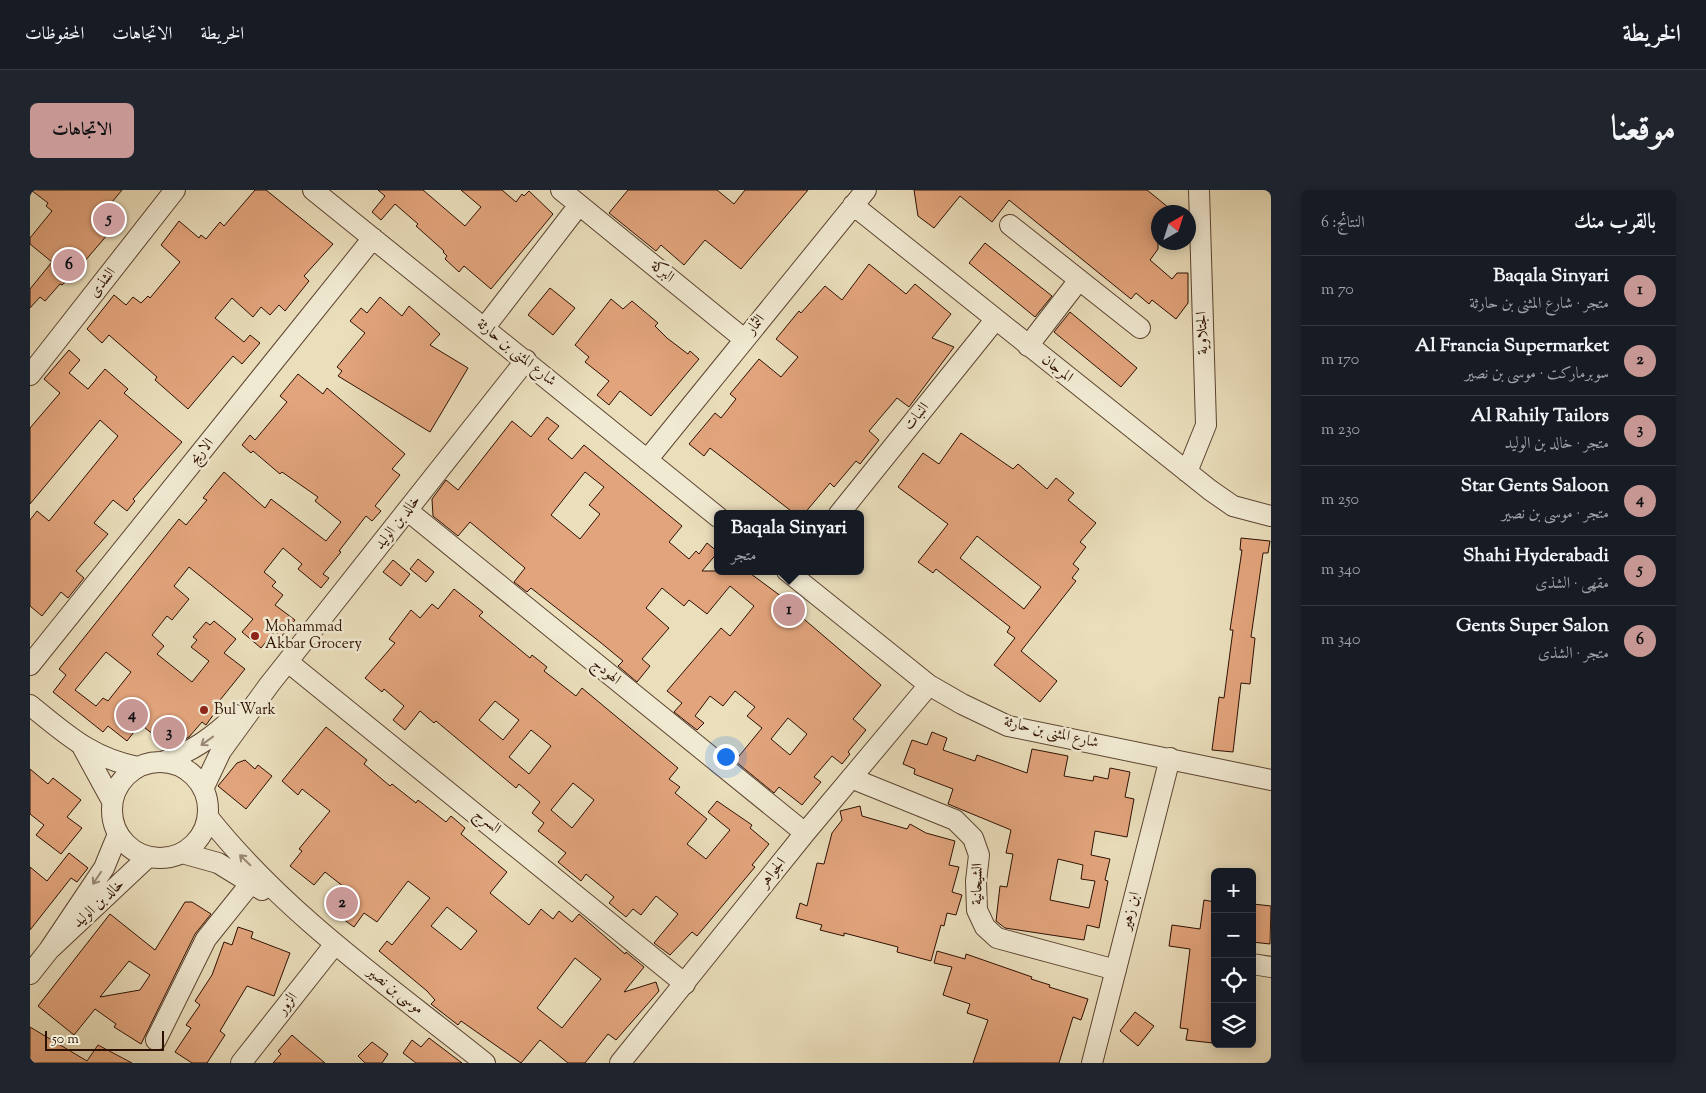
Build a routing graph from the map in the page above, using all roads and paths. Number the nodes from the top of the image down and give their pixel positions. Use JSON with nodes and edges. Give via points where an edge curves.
{"nodes":[{"id":1,"x":175,"y":190,"type":"edge"},
{"id":2,"x":313,"y":190,"type":"edge"},
{"id":3,"x":561,"y":190,"type":"edge"},
{"id":4,"x":1199,"y":190,"type":"edge"},
{"id":5,"x":860,"y":198,"type":"edge"},
{"id":6,"x":579,"y":205,"type":"junction"},
{"id":7,"x":1010,"y":225,"type":"dead end"},
{"id":8,"x":372,"y":238,"type":"junction"},
{"id":9,"x":1080,"y":280,"type":"junction"},
{"id":10,"x":995,"y":320,"type":"junction"},
{"id":11,"x":485,"y":327,"type":"junction"},
{"id":12,"x":1140,"y":328,"type":"dead end"},
{"id":13,"x":744,"y":339,"type":"junction"},
{"id":14,"x":1028,"y":346,"type":"junction"},
{"id":15,"x":526,"y":360,"type":"junction"},
{"id":16,"x":30,"y":375,"type":"edge"},
{"id":17,"x":647,"y":460,"type":"junction"},
{"id":18,"x":1187,"y":472,"type":"junction"},
{"id":19,"x":842,"y":510,"type":"edge"},
{"id":20,"x":408,"y":511,"type":"junction"},
{"id":21,"x":714,"y":514,"type":"edge"},
{"id":22,"x":1271,"y":516,"type":"edge"},
{"id":23,"x":794,"y":575,"type":"edge"},
{"id":24,"x":288,"y":662,"type":"junction"},
{"id":25,"x":30,"y":665,"type":"edge"},
{"id":26,"x":269,"y":685,"type":"junction"},
{"id":27,"x":929,"y":685,"type":"junction"},
{"id":28,"x":30,"y":705,"type":"edge"},
{"id":29,"x":83,"y":748,"type":"junction"},
{"id":30,"x":1170,"y":758,"type":"junction"},
{"id":31,"x":162,"y":762,"type":"junction"},
{"id":32,"x":138,"y":767,"type":"junction"},
{"id":33,"x":851,"y":778,"type":"junction"},
{"id":34,"x":1271,"y":780,"type":"edge"},
{"id":35,"x":203,"y":789,"type":"junction"},
{"id":36,"x":112,"y":801,"type":"junction"},
{"id":37,"x":208,"y":817,"type":"junction"},
{"id":38,"x":805,"y":833,"type":"junction"},
{"id":39,"x":118,"y":834,"type":"junction"},
{"id":40,"x":182,"y":853,"type":"junction"},
{"id":41,"x":148,"y":857,"type":"junction"},
{"id":42,"x":251,"y":883,"type":"junction"},
{"id":43,"x":305,"y":919,"type":"junction"},
{"id":44,"x":335,"y":944,"type":"junction"},
{"id":45,"x":49,"y":950,"type":"junction"},
{"id":46,"x":1256,"y":964,"type":"edge"},
{"id":47,"x":1271,"y":966,"type":"edge"},
{"id":48,"x":1116,"y":970,"type":"junction"},
{"id":49,"x":30,"y":974,"type":"edge"},
{"id":50,"x":685,"y":984,"type":"junction"},
{"id":51,"x":156,"y":1040,"type":"dead end"},
{"id":52,"x":241,"y":1063,"type":"edge"},
{"id":53,"x":485,"y":1063,"type":"edge"},
{"id":54,"x":620,"y":1063,"type":"edge"},
{"id":55,"x":1092,"y":1063,"type":"edge"}],
"edges":[{"from":1,"to":16,"type":"street","name":"الشذى"},
{"from":2,"to":8,"type":"street","name":"شارع المثنى بن حارثة"},
{"from":3,"to":6,"type":"street","name":"البركة"},
{"from":4,"to":18,"type":"street","name":"الجتلاوية","via":[[1206,425]]},
{"from":5,"to":10,"type":"street","name":"المرجان"},
{"from":5,"to":13,"type":"street","name":"الثمار"},
{"from":6,"to":11,"type":"street"},
{"from":6,"to":13,"type":"street","name":"البركة"},
{"from":7,"to":9,"type":"street"},
{"from":8,"to":11,"type":"street","name":"شارع المثنى بن حارثة"},
{"from":8,"to":25,"type":"street","name":"الاريج"},
{"from":9,"to":12,"type":"street"},
{"from":9,"to":14,"type":"street"},
{"from":10,"to":14,"type":"street","name":"المرجان"},
{"from":10,"to":19,"type":"street","name":"النبات"},
{"from":11,"to":15,"type":"street","name":"شارع المثنى بن حارثة"},
{"from":13,"to":17,"type":"street","name":"الثمار"},
{"from":14,"to":18,"type":"street","name":"المرجان"},
{"from":15,"to":17,"type":"street","name":"شارع المثنى بن حارثة"},
{"from":15,"to":20,"type":"street","name":"خالد بن الوليد"},
{"from":17,"to":21,"type":"street","name":"شارع المثنى بن حارثة"},
{"from":18,"to":22,"type":"street","name":"المرجان","via":[[1234,506]]},
{"from":20,"to":24,"type":"street","name":"خالد بن الوليد"},
{"from":20,"to":38,"type":"street","name":"الهودج"},
{"from":23,"to":27,"type":"street","name":"شارع المثنى بن حارثة"},
{"from":24,"to":26,"type":"street","name":"خالد بن الوليد"},
{"from":24,"to":50,"type":"street","name":"السرج"},
{"from":26,"to":31,"type":"street","name":"خالد بن الوليد","one_way":true,"via":[[210,739]]},
{"from":26,"to":35,"type":"street","name":"خالد بن الوليد","via":[[226,744]]},
{"from":27,"to":30,"type":"street","name":"شارع المثنى بن حارثة","via":[[1008,726]]},
{"from":27,"to":33,"type":"street","name":"الجواهر"},
{"from":28,"to":29,"type":"street"},
{"from":29,"to":32,"type":"street","via":[[120,764]]},
{"from":29,"to":36,"type":"street"},
{"from":30,"to":34,"type":"street","name":"شارع المثنى بن حارثة"},
{"from":30,"to":48,"type":"street","name":"ابن زهير"},
{"from":31,"to":32,"type":"street"},
{"from":31,"to":35,"type":"street","via":[[186,770]]},
{"from":32,"to":36,"type":"street","via":[[126,775]]},
{"from":33,"to":38,"type":"street","name":"الجواهر"},
{"from":33,"to":48,"type":"street","name":"الشيحانية","via":[[955,820],[973,838],[979,855],[977,910],[985,927],[997,938]]},
{"from":35,"to":37,"type":"street","via":[[208,802]]},
{"from":36,"to":39,"type":"street","via":[[111,813]]},
{"from":37,"to":40,"type":"street","via":[[195,844]]},
{"from":43,"to":37,"type":"street","name":"موسى بن نصير","one_way":true,"via":[[229,843]]},
{"from":38,"to":50,"type":"street","name":"الجواهر"},
{"from":39,"to":41,"type":"street","via":[[125,844]]},
{"from":39,"to":45,"type":"street","name":"خالد بن الوليد","one_way":true,"via":[[104,868]]},
{"from":40,"to":41,"type":"street","via":[[159,859]]},
{"from":40,"to":42,"type":"street","name":"موسى بن نصير","via":[[218,863]]},
{"from":41,"to":45,"type":"street","name":"خالد بن الوليد"},
{"from":42,"to":43,"type":"street","name":"موسى بن نصير"},
{"from":42,"to":51,"type":"street","via":[[206,940]]},
{"from":43,"to":44,"type":"street","name":"موسى بن نصير"},
{"from":44,"to":52,"type":"street","name":"الزور"},
{"from":44,"to":53,"type":"street","name":"موسى بن نصير"},
{"from":45,"to":49,"type":"street","name":"خالد بن الوليد"},
{"from":46,"to":47,"type":"street"},
{"from":48,"to":55,"type":"street","name":"ابن زهير"},
{"from":50,"to":54,"type":"street","name":"الجواهر"}]}
